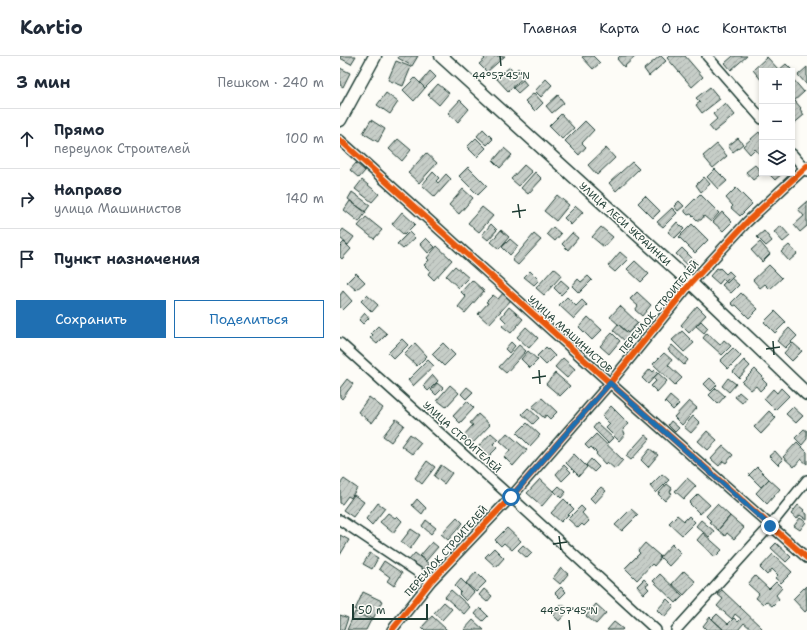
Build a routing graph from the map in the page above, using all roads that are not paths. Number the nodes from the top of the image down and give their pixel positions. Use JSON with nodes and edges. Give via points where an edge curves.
{"nodes":[{"id":1,"x":375,"y":56,"type":"edge"},
{"id":2,"x":441,"y":56,"type":"edge"},
{"id":3,"x":707,"y":56,"type":"edge"},
{"id":4,"x":759,"y":116,"type":"edge"},
{"id":5,"x":340,"y":120,"type":"edge"},
{"id":6,"x":340,"y":140,"type":"edge"},
{"id":7,"x":795,"y":157,"type":"edge"},
{"id":8,"x":806,"y":168,"type":"edge"},
{"id":9,"x":691,"y":283,"type":"junction"},
{"id":10,"x":340,"y":343,"type":"edge"},
{"id":11,"x":610,"y":383,"type":"junction"},
{"id":12,"x":807,"y":394,"type":"edge"},
{"id":13,"x":807,"y":480,"type":"edge"},
{"id":14,"x":511,"y":497,"type":"junction"},
{"id":15,"x":340,"y":520,"type":"edge"},
{"id":16,"x":770,"y":526,"type":"junction"},
{"id":17,"x":807,"y":558,"type":"edge"},
{"id":18,"x":431,"y":581,"type":"junction"},
{"id":19,"x":392,"y":630,"type":"edge"},
{"id":20,"x":656,"y":630,"type":"edge"},
{"id":21,"x":676,"y":630,"type":"edge"}],
"edges":[{"from":1,"to":5,"type":"main road"},
{"from":2,"to":9,"type":"main road","name":"УЛИЦА ЛЕСИ УКРАИНКИ"},
{"from":3,"to":4,"type":"street"},
{"from":6,"to":11,"type":"street","name":"УЛИЦА МАШИНИСТОВ"},
{"from":7,"to":8,"type":"street"},
{"from":8,"to":9,"type":"street","name":"ПЕРЕУЛОК СТРОИТЕЛЕЙ","via":[[747,222]]},
{"from":9,"to":11,"type":"street","name":"ПЕРЕУЛОК СТРОИТЕЛЕЙ"},
{"from":9,"to":12,"type":"main road","name":"УЛИЦА ЛЕСИ УКРАИНКИ"},
{"from":10,"to":14,"type":"street","name":"УЛИЦА СТРОИТЕЛЕЙ"},
{"from":11,"to":14,"type":"street","name":"ПЕРЕУЛОК СТРОИТЕЛЕЙ"},
{"from":11,"to":16,"type":"street","name":"УЛИЦА МАШИНИСТОВ"},
{"from":13,"to":16,"type":"street"},
{"from":14,"to":18,"type":"street","name":"ПЕРЕУЛОК СТРОИТЕЛЕЙ"},
{"from":14,"to":20,"type":"street","name":"УЛИЦА СТРОИТЕЛЕЙ"},
{"from":15,"to":18,"type":"street"},
{"from":16,"to":17,"type":"street","name":"УЛИЦА МАШИНИСТОВ"},
{"from":16,"to":21,"type":"street"},
{"from":18,"to":19,"type":"street","name":"ПЕРЕУЛОК СТРОИТЕЛЕЙ"}]}
